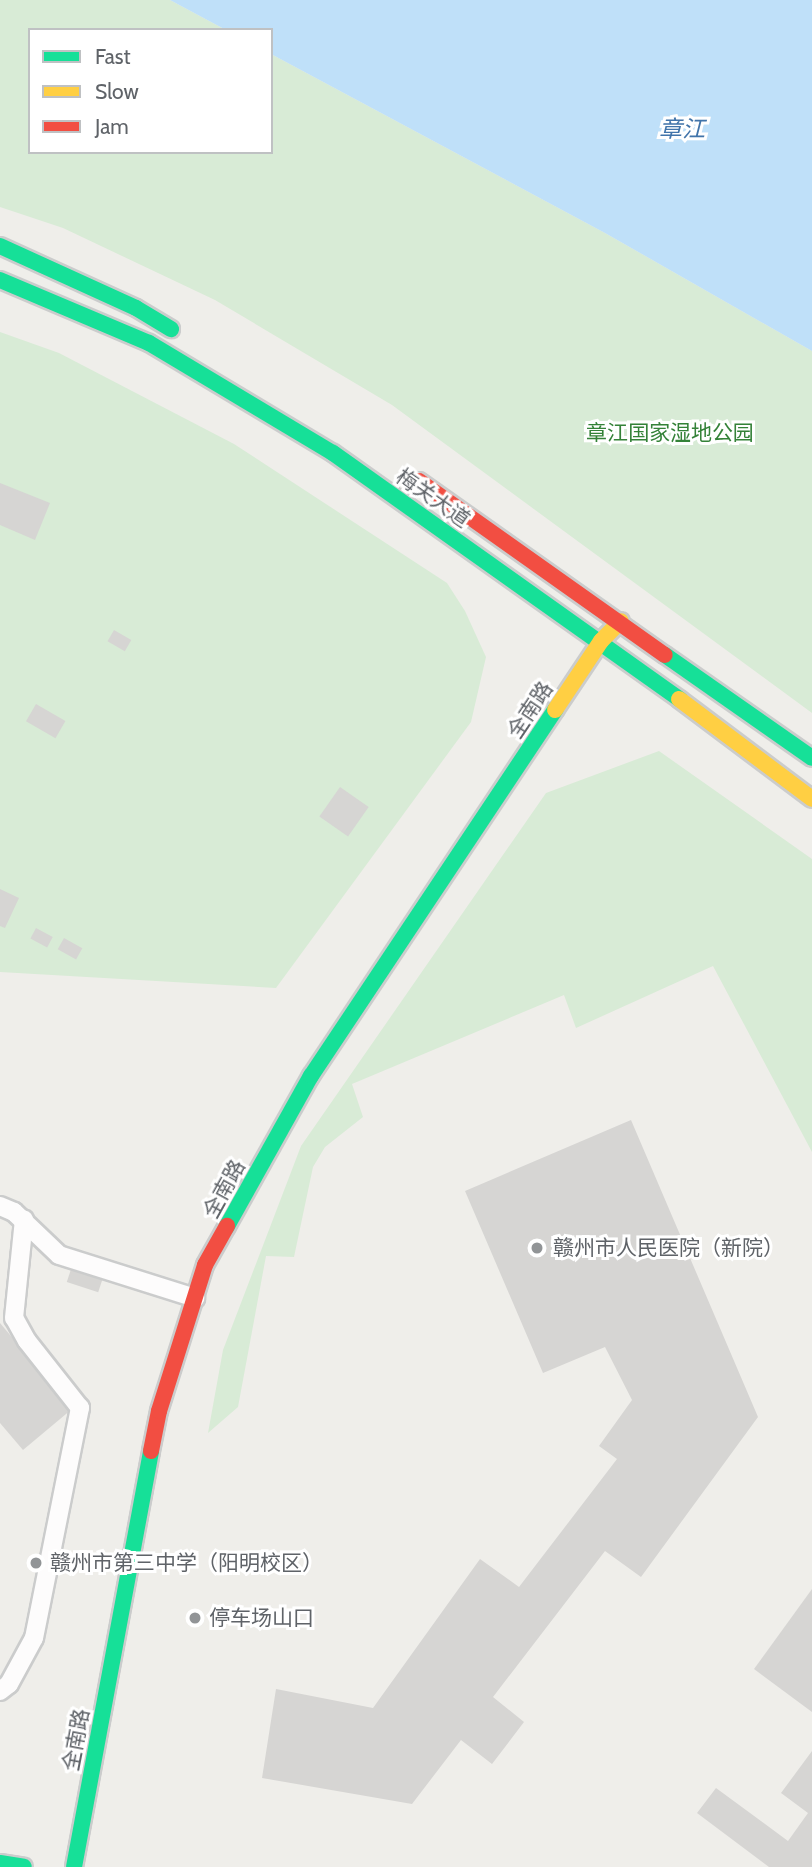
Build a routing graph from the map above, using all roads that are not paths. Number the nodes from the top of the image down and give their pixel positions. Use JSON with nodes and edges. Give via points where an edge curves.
{"nodes":[{"id":1,"x":0,"y":246,"type":"edge"},
{"id":2,"x":0,"y":281,"type":"edge"},
{"id":3,"x":184,"y":336,"type":"dead end"},
{"id":4,"x":409,"y":474,"type":"dead end"},
{"id":5,"x":621,"y":621,"type":"junction"},
{"id":6,"x":601,"y":642,"type":"junction"},
{"id":7,"x":812,"y":758,"type":"edge"},
{"id":8,"x":812,"y":799,"type":"edge"},
{"id":9,"x":0,"y":1206,"type":"edge"},
{"id":10,"x":24,"y":1220,"type":"junction"},
{"id":11,"x":195,"y":1298,"type":"junction"},
{"id":12,"x":0,"y":1691,"type":"edge"},
{"id":13,"x":0,"y":1863,"type":"edge"},
{"id":14,"x":24,"y":1867,"type":"edge"},
{"id":15,"x":74,"y":1867,"type":"edge"}],
"edges":[{"from":1,"to":3,"type":"main road","via":[[136,308]]},
{"from":2,"to":6,"type":"main road","name":"梅关大道","via":[[149,343],[333,453]]},
{"from":4,"to":5,"type":"main road","name":"梅关大道"},
{"from":5,"to":6,"type":"main road","name":"全南路"},
{"from":5,"to":7,"type":"main road","name":"梅关大道"},
{"from":6,"to":8,"type":"main road","name":"梅关大道"},
{"from":6,"to":11,"type":"main road","name":"全南路","via":[[311,1076],[205,1265]]},
{"from":9,"to":10,"type":"lane"},
{"from":10,"to":11,"type":"lane","via":[[59,1255]]},
{"from":10,"to":12,"type":"lane","via":[[14,1318],[80,1408],[34,1638],[9,1684]]},
{"from":11,"to":15,"type":"main road","name":"全南路","via":[[159,1410]]},
{"from":13,"to":14,"type":"main road"}]}
